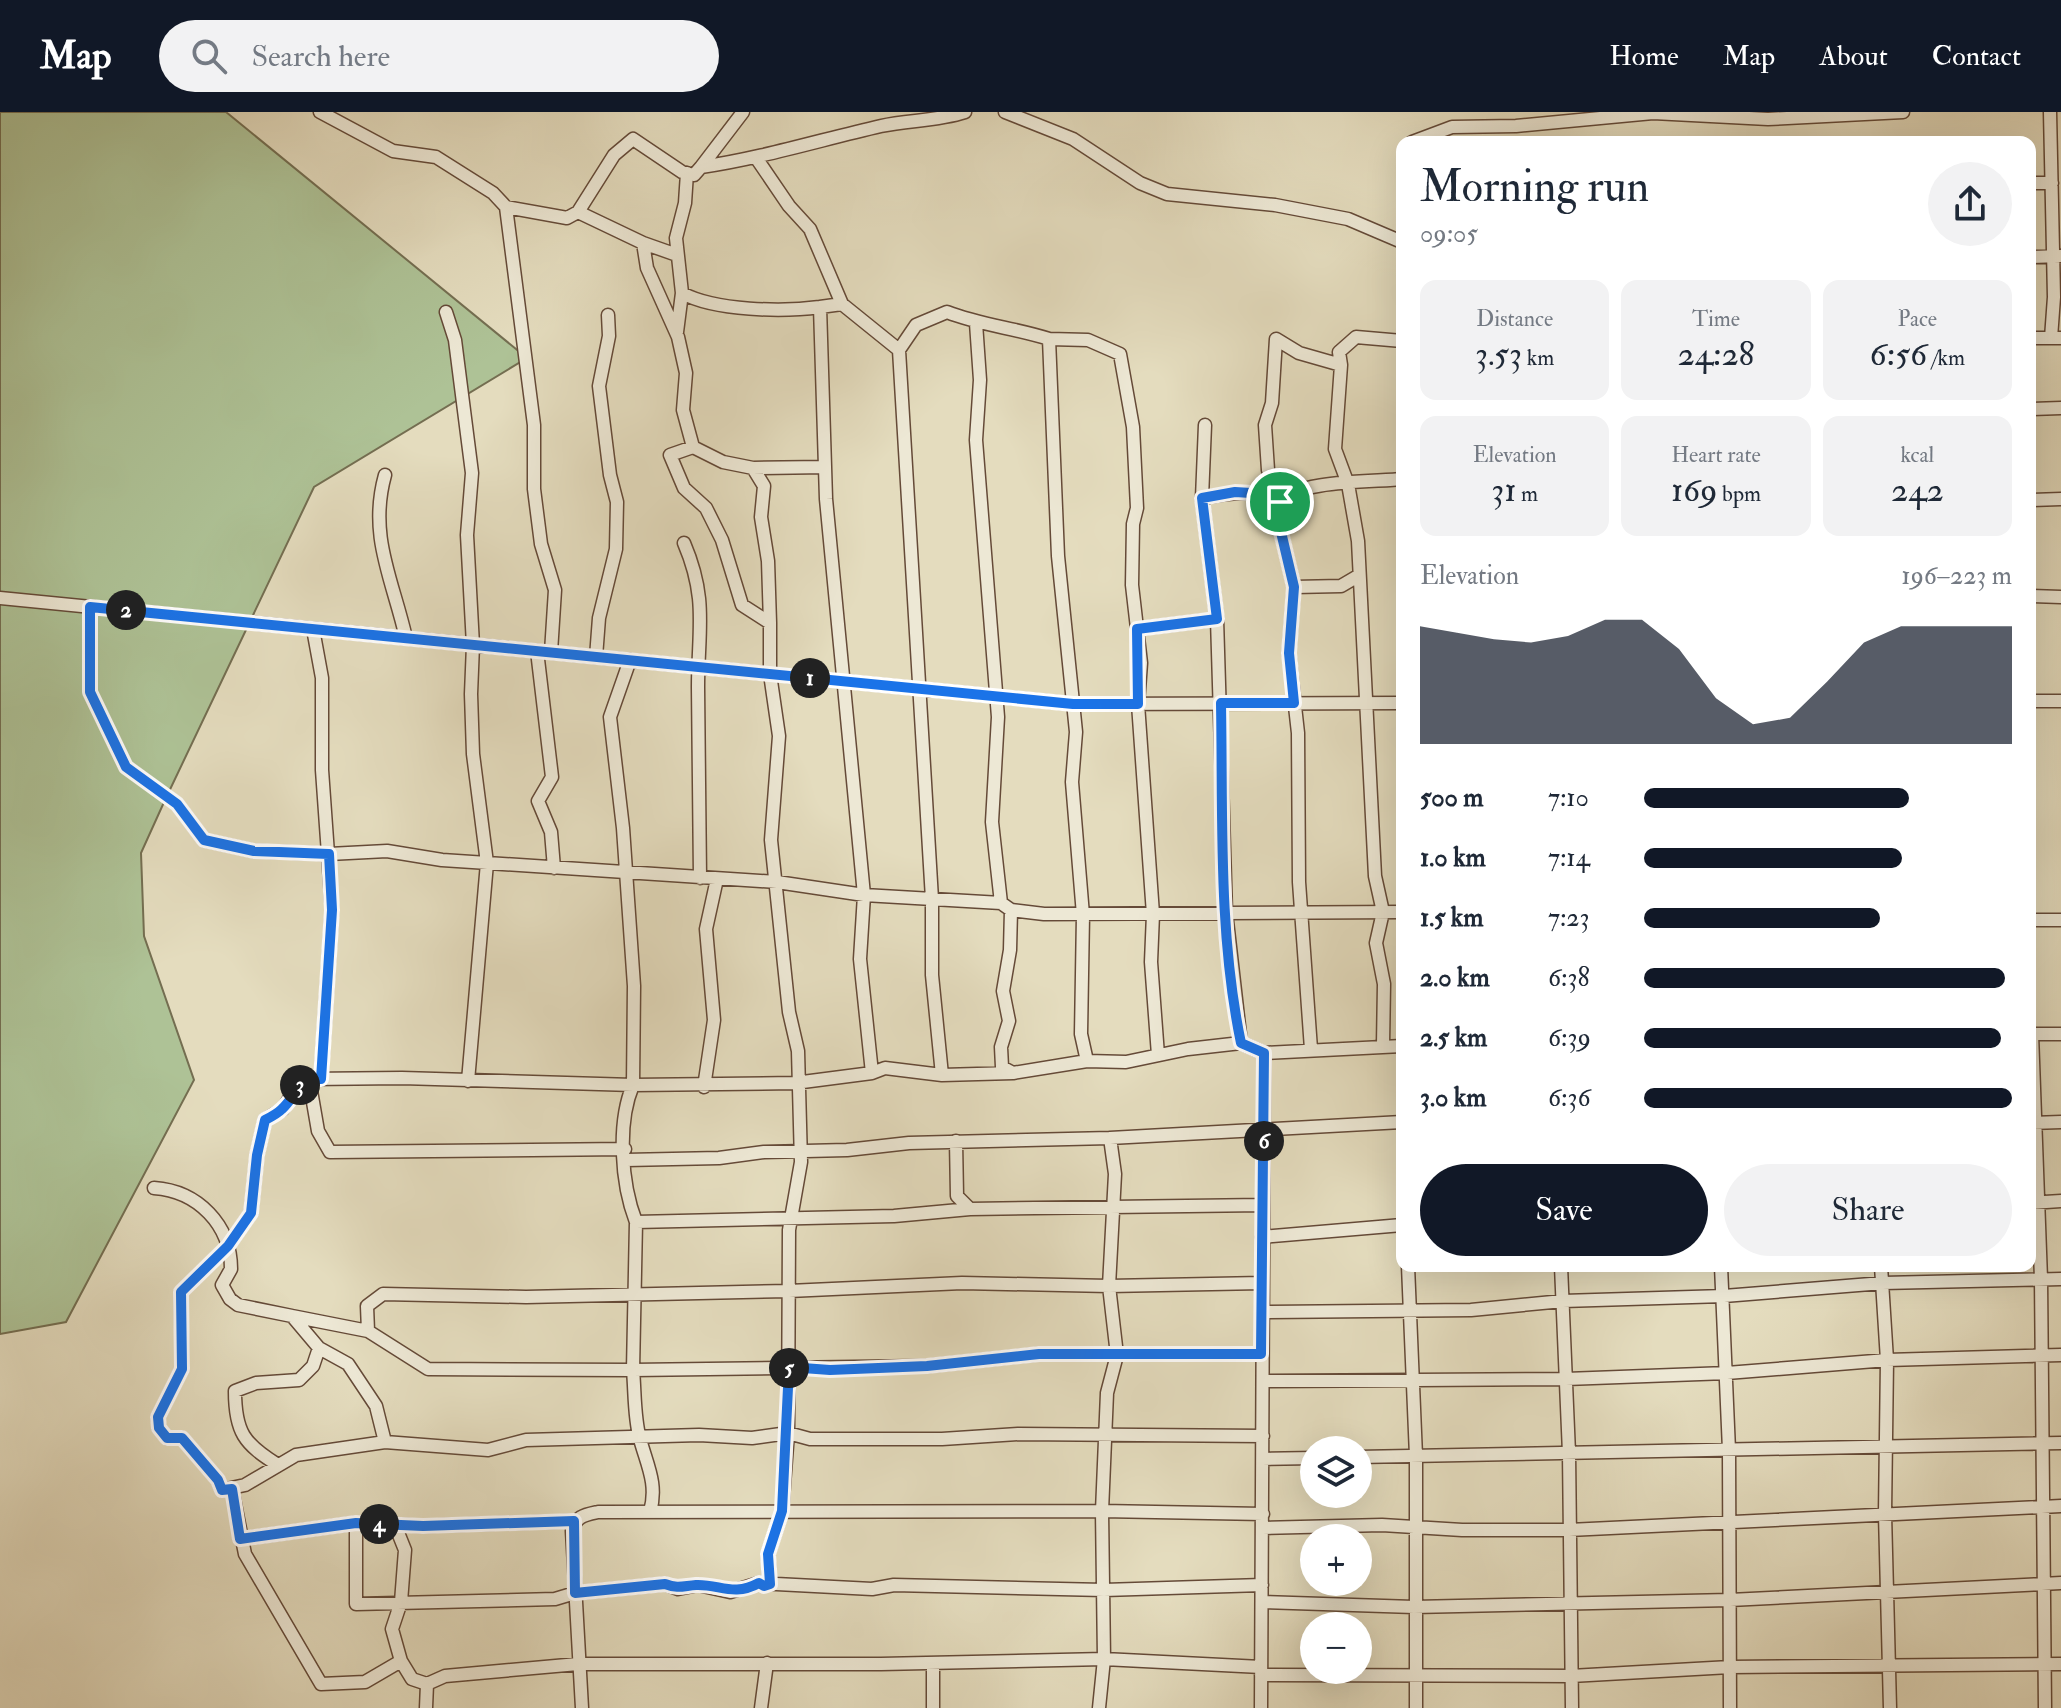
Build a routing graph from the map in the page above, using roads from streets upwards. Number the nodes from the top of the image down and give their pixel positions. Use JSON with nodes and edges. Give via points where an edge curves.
{"nodes":[{"id":1,"x":320,"y":112,"type":"edge"},
{"id":2,"x":743,"y":112,"type":"edge"},
{"id":3,"x":965,"y":112,"type":"edge"},
{"id":4,"x":1005,"y":112,"type":"edge"},
{"id":5,"x":1903,"y":112,"type":"edge"},
{"id":6,"x":2050,"y":112,"type":"edge"},
{"id":7,"x":1428,"y":136,"type":"edge"},
{"id":8,"x":757,"y":159,"type":"junction"},
{"id":9,"x":701,"y":167,"type":"junction"},
{"id":10,"x":687,"y":173,"type":"junction"},
{"id":11,"x":2055,"y":184,"type":"edge"},
{"id":12,"x":506,"y":207,"type":"junction"},
{"id":13,"x":578,"y":212,"type":"junction"},
{"id":14,"x":1396,"y":239,"type":"edge"},
{"id":15,"x":643,"y":243,"type":"junction"},
{"id":16,"x":677,"y":255,"type":"junction"},
{"id":17,"x":2056,"y":256,"type":"edge"},
{"id":18,"x":2036,"y":257,"type":"edge"},
{"id":19,"x":682,"y":293,"type":"junction"},
{"id":20,"x":842,"y":304,"type":"junction"},
{"id":21,"x":820,"y":307,"type":"junction"},
{"id":22,"x":446,"y":312,"type":"dead end"},
{"id":23,"x":608,"y":315,"type":"dead end"},
{"id":24,"x":976,"y":323,"type":"junction"},
{"id":25,"x":678,"y":337,"type":"junction"},
{"id":26,"x":2056,"y":338,"type":"edge"},
{"id":27,"x":1049,"y":339,"type":"junction"},
{"id":28,"x":1396,"y":340,"type":"edge"},
{"id":29,"x":899,"y":350,"type":"junction"},
{"id":30,"x":1341,"y":365,"type":"junction"},
{"id":31,"x":2061,"y":408,"type":"edge"},
{"id":32,"x":2036,"y":409,"type":"edge"},
{"id":33,"x":1205,"y":425,"type":"dead end"},
{"id":34,"x":693,"y":447,"type":"junction"},
{"id":35,"x":825,"y":467,"type":"junction"},
{"id":36,"x":753,"y":468,"type":"junction"},
{"id":37,"x":385,"y":475,"type":"dead end"},
{"id":38,"x":1396,"y":480,"type":"edge"},
{"id":39,"x":1348,"y":484,"type":"junction"},
{"id":40,"x":1202,"y":498,"type":"junction"},
{"id":41,"x":2061,"y":499,"type":"edge"},
{"id":42,"x":2036,"y":500,"type":"edge"},
{"id":43,"x":1280,"y":502,"type":"junction"},
{"id":44,"x":684,"y":543,"type":"dead end"},
{"id":45,"x":1358,"y":576,"type":"junction"},
{"id":46,"x":1294,"y":587,"type":"junction"},
{"id":47,"x":2036,"y":596,"type":"edge"},
{"id":48,"x":2061,"y":597,"type":"edge"},
{"id":49,"x":0,"y":598,"type":"edge"},
{"id":50,"x":90,"y":607,"type":"junction"},
{"id":51,"x":1217,"y":619,"type":"junction"},
{"id":52,"x":770,"y":623,"type":"junction"},
{"id":53,"x":313,"y":629,"type":"junction"},
{"id":54,"x":1137,"y":629,"type":"junction"},
{"id":55,"x":406,"y":638,"type":"junction"},
{"id":56,"x":473,"y":645,"type":"junction"},
{"id":57,"x":544,"y":652,"type":"junction"},
{"id":58,"x":596,"y":657,"type":"junction"},
{"id":59,"x":630,"y":660,"type":"junction"},
{"id":60,"x":698,"y":667,"type":"junction"},
{"id":61,"x":770,"y":674,"type":"junction"},
{"id":62,"x":846,"y":682,"type":"junction"},
{"id":63,"x":918,"y":689,"type":"junction"},
{"id":64,"x":995,"y":696,"type":"junction"},
{"id":65,"x":2036,"y":701,"type":"edge"},
{"id":66,"x":2061,"y":701,"type":"edge"},
{"id":67,"x":1221,"y":703,"type":"junction"},
{"id":68,"x":1294,"y":703,"type":"junction"},
{"id":69,"x":1367,"y":703,"type":"junction"},
{"id":70,"x":1396,"y":703,"type":"edge"},
{"id":71,"x":1073,"y":704,"type":"junction"},
{"id":72,"x":1138,"y":704,"type":"junction"},
{"id":73,"x":329,"y":854,"type":"junction"},
{"id":74,"x":487,"y":863,"type":"junction"},
{"id":75,"x":554,"y":868,"type":"junction"},
{"id":76,"x":627,"y":874,"type":"junction"},
{"id":77,"x":700,"y":878,"type":"junction"},
{"id":78,"x":717,"y":879,"type":"junction"},
{"id":79,"x":777,"y":882,"type":"junction"},
{"id":80,"x":864,"y":895,"type":"junction"},
{"id":81,"x":932,"y":899,"type":"junction"},
{"id":82,"x":1006,"y":906,"type":"junction"},
{"id":83,"x":1226,"y":912,"type":"junction"},
{"id":84,"x":1302,"y":912,"type":"junction"},
{"id":85,"x":1383,"y":912,"type":"junction"},
{"id":86,"x":1396,"y":912,"type":"edge"},
{"id":87,"x":1153,"y":914,"type":"junction"},
{"id":88,"x":1083,"y":915,"type":"junction"},
{"id":89,"x":2036,"y":920,"type":"edge"},
{"id":90,"x":2061,"y":920,"type":"edge"},
{"id":91,"x":2036,"y":1034,"type":"edge"},
{"id":92,"x":2061,"y":1034,"type":"edge"},
{"id":93,"x":1241,"y":1043,"type":"junction"},
{"id":94,"x":1383,"y":1045,"type":"junction"},
{"id":95,"x":1396,"y":1046,"type":"edge"},
{"id":96,"x":1311,"y":1049,"type":"junction"},
{"id":97,"x":1264,"y":1053,"type":"junction"},
{"id":98,"x":1158,"y":1055,"type":"junction"},
{"id":99,"x":1087,"y":1061,"type":"junction"},
{"id":100,"x":872,"y":1073,"type":"junction"},
{"id":101,"x":1013,"y":1073,"type":"junction"},
{"id":102,"x":942,"y":1075,"type":"junction"},
{"id":103,"x":315,"y":1079,"type":"junction"},
{"id":104,"x":468,"y":1081,"type":"junction"},
{"id":105,"x":800,"y":1082,"type":"junction"},
{"id":106,"x":633,"y":1085,"type":"junction"},
{"id":107,"x":704,"y":1087,"type":"junction"},
{"id":108,"x":1396,"y":1122,"type":"edge"},
{"id":109,"x":2036,"y":1122,"type":"edge"},
{"id":110,"x":2061,"y":1122,"type":"edge"},
{"id":111,"x":1264,"y":1129,"type":"junction"},
{"id":112,"x":1110,"y":1138,"type":"junction"},
{"id":113,"x":956,"y":1141,"type":"junction"},
{"id":114,"x":801,"y":1150,"type":"junction"},
{"id":115,"x":626,"y":1154,"type":"junction"},
{"id":116,"x":154,"y":1188,"type":"dead end"},
{"id":117,"x":2061,"y":1201,"type":"edge"},
{"id":118,"x":2036,"y":1202,"type":"edge"},
{"id":119,"x":1263,"y":1205,"type":"junction"},
{"id":120,"x":1114,"y":1207,"type":"junction"},
{"id":121,"x":970,"y":1209,"type":"junction"},
{"id":122,"x":791,"y":1219,"type":"junction"},
{"id":123,"x":636,"y":1222,"type":"junction"},
{"id":124,"x":1396,"y":1226,"type":"edge"},
{"id":125,"x":2036,"y":1231,"type":"edge"},
{"id":126,"x":1262,"y":1237,"type":"junction"},
{"id":127,"x":228,"y":1246,"type":"junction"},
{"id":128,"x":1408,"y":1272,"type":"edge"},
{"id":129,"x":1561,"y":1272,"type":"edge"},
{"id":130,"x":1722,"y":1272,"type":"edge"},
{"id":131,"x":1882,"y":1272,"type":"edge"},
{"id":132,"x":2041,"y":1279,"type":"junction"},
{"id":133,"x":2061,"y":1279,"type":"edge"},
{"id":134,"x":1262,"y":1283,"type":"junction"},
{"id":135,"x":1883,"y":1283,"type":"junction"},
{"id":136,"x":1109,"y":1286,"type":"junction"},
{"id":137,"x":789,"y":1291,"type":"junction"},
{"id":138,"x":634,"y":1292,"type":"junction"},
{"id":139,"x":1724,"y":1296,"type":"junction"},
{"id":140,"x":1563,"y":1301,"type":"junction"},
{"id":141,"x":1410,"y":1311,"type":"junction"},
{"id":142,"x":1263,"y":1312,"type":"junction"},
{"id":143,"x":292,"y":1316,"type":"junction"},
{"id":144,"x":368,"y":1331,"type":"junction"},
{"id":145,"x":319,"y":1348,"type":"junction"},
{"id":146,"x":1261,"y":1354,"type":"junction"},
{"id":147,"x":1117,"y":1355,"type":"junction"},
{"id":148,"x":2061,"y":1355,"type":"edge"},
{"id":149,"x":2041,"y":1356,"type":"junction"},
{"id":150,"x":1887,"y":1360,"type":"junction"},
{"id":151,"x":789,"y":1367,"type":"junction"},
{"id":152,"x":633,"y":1370,"type":"junction"},
{"id":153,"x":1727,"y":1373,"type":"junction"},
{"id":154,"x":1566,"y":1379,"type":"junction"},
{"id":155,"x":1263,"y":1381,"type":"junction"},
{"id":156,"x":1414,"y":1382,"type":"junction"},
{"id":157,"x":788,"y":1433,"type":"junction"},
{"id":158,"x":1107,"y":1435,"type":"junction"},
{"id":159,"x":1263,"y":1436,"type":"junction"},
{"id":160,"x":639,"y":1438,"type":"junction"},
{"id":161,"x":385,"y":1442,"type":"junction"},
{"id":162,"x":2042,"y":1443,"type":"junction"},
{"id":163,"x":2061,"y":1443,"type":"edge"},
{"id":164,"x":1886,"y":1447,"type":"junction"},
{"id":165,"x":1729,"y":1450,"type":"junction"},
{"id":166,"x":1569,"y":1453,"type":"junction"},
{"id":167,"x":1416,"y":1456,"type":"junction"},
{"id":168,"x":1372,"y":1457,"type":"edge"},
{"id":169,"x":1300,"y":1458,"type":"edge"},
{"id":170,"x":1263,"y":1459,"type":"junction"},
{"id":171,"x":278,"y":1465,"type":"junction"},
{"id":172,"x":232,"y":1489,"type":"junction"},
{"id":173,"x":2061,"y":1506,"type":"edge"},
{"id":174,"x":2044,"y":1507,"type":"junction"},
{"id":175,"x":782,"y":1511,"type":"junction"},
{"id":176,"x":1102,"y":1511,"type":"junction"},
{"id":177,"x":650,"y":1512,"type":"junction"},
{"id":178,"x":1263,"y":1514,"type":"junction"},
{"id":179,"x":1885,"y":1514,"type":"junction"},
{"id":180,"x":1729,"y":1520,"type":"junction"},
{"id":181,"x":574,"y":1521,"type":"junction"},
{"id":182,"x":356,"y":1523,"type":"junction"},
{"id":183,"x":395,"y":1525,"type":"junction"},
{"id":184,"x":1263,"y":1528,"type":"junction"},
{"id":185,"x":1416,"y":1528,"type":"junction"},
{"id":186,"x":1569,"y":1530,"type":"junction"},
{"id":187,"x":240,"y":1539,"type":"junction"},
{"id":188,"x":2061,"y":1583,"type":"edge"},
{"id":189,"x":770,"y":1584,"type":"junction"},
{"id":190,"x":2044,"y":1584,"type":"junction"},
{"id":191,"x":1262,"y":1585,"type":"junction"},
{"id":192,"x":1104,"y":1590,"type":"junction"},
{"id":193,"x":575,"y":1593,"type":"junction"},
{"id":194,"x":1887,"y":1594,"type":"junction"},
{"id":195,"x":1730,"y":1600,"type":"junction"},
{"id":196,"x":401,"y":1602,"type":"junction"},
{"id":197,"x":1262,"y":1602,"type":"junction"},
{"id":198,"x":1571,"y":1602,"type":"junction"},
{"id":199,"x":1414,"y":1607,"type":"junction"},
{"id":200,"x":1104,"y":1659,"type":"junction"},
{"id":201,"x":401,"y":1661,"type":"junction"},
{"id":202,"x":767,"y":1663,"type":"junction"},
{"id":203,"x":578,"y":1664,"type":"junction"},
{"id":204,"x":933,"y":1664,"type":"junction"},
{"id":205,"x":2045,"y":1664,"type":"junction"},
{"id":206,"x":2061,"y":1664,"type":"edge"},
{"id":207,"x":1890,"y":1666,"type":"junction"},
{"id":208,"x":1730,"y":1667,"type":"junction"},
{"id":209,"x":1261,"y":1671,"type":"junction"},
{"id":210,"x":1415,"y":1674,"type":"junction"},
{"id":211,"x":1571,"y":1676,"type":"junction"},
{"id":212,"x":427,"y":1684,"type":"junction"},
{"id":213,"x":426,"y":1708,"type":"edge"},
{"id":214,"x":582,"y":1708,"type":"edge"},
{"id":215,"x":761,"y":1708,"type":"edge"},
{"id":216,"x":933,"y":1708,"type":"edge"},
{"id":217,"x":1099,"y":1708,"type":"edge"},
{"id":218,"x":1261,"y":1708,"type":"edge"},
{"id":219,"x":1416,"y":1708,"type":"edge"},
{"id":220,"x":1572,"y":1708,"type":"edge"},
{"id":221,"x":1730,"y":1708,"type":"edge"},
{"id":222,"x":1890,"y":1708,"type":"edge"},
{"id":223,"x":2045,"y":1708,"type":"edge"}],
"edges":[{"from":1,"to":12,"type":"street","via":[[393,151],[436,157]]},
{"from":2,"to":9,"type":"street"},
{"from":3,"to":8,"type":"street","via":[[883,126]]},
{"from":4,"to":14,"type":"street","via":[[1073,139],[1140,183],[1167,194],[1348,219]]},
{"from":5,"to":7,"type":"street","via":[[1768,119],[1653,113],[1452,127]]},
{"from":6,"to":11,"type":"street"},
{"from":8,"to":9,"type":"street"},
{"from":8,"to":20,"type":"street","via":[[810,229]]},
{"from":9,"to":10,"type":"street","via":[[694,175]]},
{"from":10,"to":13,"type":"street","via":[[633,139],[614,155]]},
{"from":10,"to":16,"type":"street"},
{"from":11,"to":17,"type":"street"},
{"from":12,"to":13,"type":"street","via":[[567,218]]},
{"from":12,"to":57,"type":"street","via":[[534,425],[541,544],[555,590]]},
{"from":13,"to":15,"type":"street"},
{"from":15,"to":16,"type":"street"},
{"from":15,"to":25,"type":"street","via":[[647,268]]},
{"from":16,"to":19,"type":"street"},
{"from":17,"to":18,"type":"street"},
{"from":17,"to":26,"type":"street"},
{"from":19,"to":21,"type":"street","via":[[714,304],[769,311]]},
{"from":19,"to":25,"type":"street"},
{"from":20,"to":21,"type":"street"},
{"from":20,"to":29,"type":"street"},
{"from":21,"to":35,"type":"street"},
{"from":22,"to":56,"type":"street","via":[[455,340],[472,473],[467,535]]},
{"from":23,"to":58,"type":"street","via":[[599,386],[617,502],[616,549],[599,618]]},
{"from":24,"to":27,"type":"street"},
{"from":24,"to":29,"type":"street","via":[[947,312],[916,325]]},
{"from":24,"to":64,"type":"street","via":[[977,456]]},
{"from":25,"to":34,"type":"street","via":[[686,373],[683,410]]},
{"from":27,"to":54,"type":"street","via":[[1088,340],[1120,354],[1133,427],[1137,508],[1132,585]]},
{"from":27,"to":71,"type":"street","via":[[1058,556]]},
{"from":28,"to":30,"type":"street","via":[[1356,337],[1339,352]]},
{"from":29,"to":63,"type":"street"},
{"from":30,"to":39,"type":"street","via":[[1335,449]]},
{"from":30,"to":43,"type":"street","via":[[1299,353],[1276,339],[1272,403],[1265,425],[1268,470]]},
{"from":31,"to":32,"type":"street"},
{"from":33,"to":40,"type":"street"},
{"from":34,"to":36,"type":"street","via":[[723,462]]},
{"from":34,"to":52,"type":"street","via":[[670,455],[684,488],[706,508],[722,540],[742,605]]},
{"from":35,"to":36,"type":"street"},
{"from":35,"to":62,"type":"street"},
{"from":36,"to":52,"type":"street","via":[[764,486],[761,517]]},
{"from":37,"to":55,"type":"street","via":[[378,534]]},
{"from":38,"to":39,"type":"street"},
{"from":39,"to":43,"type":"street","via":[[1291,491]]},
{"from":39,"to":45,"type":"street"},
{"from":40,"to":43,"type":"street","via":[[1257,493]]},
{"from":40,"to":51,"type":"street"},
{"from":41,"to":42,"type":"street"},
{"from":43,"to":46,"type":"street","via":[[1279,524]]},
{"from":44,"to":60,"type":"street","via":[[697,571],[702,608]]},
{"from":45,"to":46,"type":"street","via":[[1341,586]]},
{"from":45,"to":69,"type":"street"},
{"from":46,"to":68,"type":"street","via":[[1289,653]]},
{"from":47,"to":48,"type":"street"},
{"from":49,"to":50,"type":"street"},
{"from":50,"to":53,"type":"street"},
{"from":50,"to":73,"type":"street","via":[[90,692],[126,767],[177,804],[204,840],[254,851]]},
{"from":51,"to":54,"type":"street"},
{"from":51,"to":67,"type":"street"},
{"from":52,"to":61,"type":"street"},
{"from":53,"to":55,"type":"street"},
{"from":53,"to":73,"type":"street","via":[[322,678]]},
{"from":54,"to":72,"type":"street"},
{"from":55,"to":56,"type":"street"},
{"from":56,"to":57,"type":"street"},
{"from":56,"to":74,"type":"street","via":[[473,754]]},
{"from":57,"to":58,"type":"street"},
{"from":57,"to":75,"type":"street","via":[[552,777],[538,801],[551,832]]},
{"from":58,"to":59,"type":"street"},
{"from":59,"to":60,"type":"street"},
{"from":59,"to":76,"type":"street","via":[[610,717]]},
{"from":60,"to":61,"type":"street"},
{"from":60,"to":77,"type":"street"},
{"from":61,"to":62,"type":"street"},
{"from":61,"to":79,"type":"street","via":[[779,736],[771,826]]},
{"from":62,"to":63,"type":"street"},
{"from":62,"to":80,"type":"street"},
{"from":63,"to":64,"type":"street"},
{"from":63,"to":81,"type":"street"},
{"from":64,"to":71,"type":"street"},
{"from":64,"to":82,"type":"street","via":[[998,740],[992,822]]},
{"from":65,"to":66,"type":"street"},
{"from":67,"to":68,"type":"street"},
{"from":67,"to":72,"type":"street"},
{"from":67,"to":83,"type":"street"},
{"from":68,"to":69,"type":"street"},
{"from":68,"to":84,"type":"street"},
{"from":69,"to":70,"type":"street"},
{"from":69,"to":85,"type":"street","via":[[1375,876]]},
{"from":71,"to":72,"type":"street"},
{"from":71,"to":88,"type":"street","via":[[1072,782]]},
{"from":72,"to":87,"type":"street"},
{"from":73,"to":74,"type":"street","via":[[387,851]]},
{"from":73,"to":103,"type":"street","via":[[332,910]]},
{"from":74,"to":75,"type":"street"},
{"from":74,"to":104,"type":"street"},
{"from":75,"to":76,"type":"street"},
{"from":76,"to":77,"type":"street"},
{"from":76,"to":106,"type":"street"},
{"from":77,"to":78,"type":"street"},
{"from":78,"to":79,"type":"street"},
{"from":78,"to":107,"type":"street","via":[[706,929],[714,1020]]},
{"from":79,"to":80,"type":"street"},
{"from":79,"to":105,"type":"street"},
{"from":80,"to":81,"type":"street"},
{"from":80,"to":100,"type":"street","via":[[860,959]]},
{"from":81,"to":82,"type":"street"},
{"from":81,"to":102,"type":"street","via":[[932,975]]},
{"from":82,"to":88,"type":"street"},
{"from":82,"to":101,"type":"street","via":[[1010,950],[1003,991],[1009,1021],[1001,1047],[1002,1067]]},
{"from":83,"to":84,"type":"street"},
{"from":83,"to":87,"type":"street"},
{"from":83,"to":93,"type":"street"},
{"from":84,"to":85,"type":"street"},
{"from":84,"to":96,"type":"street"},
{"from":85,"to":86,"type":"street"},
{"from":85,"to":94,"type":"street","via":[[1376,943],[1384,984]]},
{"from":87,"to":88,"type":"street"},
{"from":87,"to":98,"type":"street"},
{"from":88,"to":99,"type":"street","via":[[1081,1034]]},
{"from":89,"to":90,"type":"street"},
{"from":91,"to":92,"type":"street"},
{"from":93,"to":97,"type":"street"},
{"from":93,"to":98,"type":"street"},
{"from":94,"to":95,"type":"street"},
{"from":94,"to":96,"type":"street"},
{"from":96,"to":97,"type":"street"},
{"from":97,"to":111,"type":"street"},
{"from":98,"to":99,"type":"street","via":[[1126,1062]]},
{"from":99,"to":101,"type":"street"},
{"from":100,"to":102,"type":"street","via":[[885,1068]]},
{"from":100,"to":105,"type":"street"},
{"from":101,"to":102,"type":"street"},
{"from":103,"to":104,"type":"street"},
{"from":103,"to":115,"type":"street","via":[[318,1131],[330,1152]]},
{"from":103,"to":127,"type":"street","via":[[295,1089],[283,1109],[265,1120],[251,1213]]},
{"from":104,"to":106,"type":"street"},
{"from":105,"to":107,"type":"street"},
{"from":105,"to":114,"type":"street"},
{"from":106,"to":107,"type":"street"},
{"from":106,"to":115,"type":"street","via":[[624,1107]]},
{"from":108,"to":111,"type":"street"},
{"from":109,"to":110,"type":"street"},
{"from":111,"to":112,"type":"street"},
{"from":111,"to":119,"type":"street"},
{"from":112,"to":113,"type":"street"},
{"from":112,"to":120,"type":"street"},
{"from":113,"to":114,"type":"street"},
{"from":113,"to":121,"type":"street","via":[[957,1196]]},
{"from":114,"to":115,"type":"street","via":[[719,1158]]},
{"from":114,"to":122,"type":"street"},
{"from":115,"to":123,"type":"street","via":[[629,1203]]},
{"from":116,"to":127,"type":"street","via":[[173,1189],[196,1201],[223,1228]]},
{"from":117,"to":118,"type":"street"},
{"from":119,"to":120,"type":"street"},
{"from":119,"to":126,"type":"street"},
{"from":120,"to":121,"type":"street"},
{"from":120,"to":136,"type":"street"},
{"from":121,"to":122,"type":"street"},
{"from":122,"to":123,"type":"street"},
{"from":122,"to":137,"type":"street"},
{"from":123,"to":138,"type":"street"},
{"from":124,"to":126,"type":"street"},
{"from":125,"to":132,"type":"street"},
{"from":126,"to":134,"type":"street"},
{"from":127,"to":143,"type":"street","via":[[231,1269],[222,1285],[230,1299]]},
{"from":127,"to":172,"type":"street","via":[[181,1292],[182,1369],[158,1417],[167,1438],[182,1438],[222,1490]]},
{"from":128,"to":141,"type":"street"},
{"from":129,"to":140,"type":"street"},
{"from":130,"to":139,"type":"street"},
{"from":131,"to":135,"type":"street"},
{"from":132,"to":133,"type":"street"},
{"from":132,"to":135,"type":"street"},
{"from":132,"to":149,"type":"street"},
{"from":134,"to":136,"type":"street"},
{"from":134,"to":142,"type":"street"},
{"from":135,"to":139,"type":"street"},
{"from":135,"to":150,"type":"street"},
{"from":136,"to":137,"type":"street","via":[[962,1283]]},
{"from":136,"to":147,"type":"street"},
{"from":137,"to":138,"type":"street"},
{"from":137,"to":151,"type":"street"},
{"from":138,"to":144,"type":"street","via":[[526,1297],[383,1294],[367,1306]]},
{"from":138,"to":152,"type":"street"},
{"from":139,"to":140,"type":"street"},
{"from":139,"to":153,"type":"street"},
{"from":140,"to":141,"type":"street"},
{"from":140,"to":154,"type":"street"},
{"from":141,"to":142,"type":"street"},
{"from":141,"to":156,"type":"street"},
{"from":142,"to":146,"type":"street"},
{"from":143,"to":144,"type":"street"},
{"from":143,"to":145,"type":"street"},
{"from":144,"to":152,"type":"street","via":[[428,1369]]},
{"from":145,"to":161,"type":"street","via":[[348,1364],[376,1406]]},
{"from":145,"to":171,"type":"street","via":[[313,1366],[299,1380],[256,1383],[235,1391],[235,1415],[250,1448]]},
{"from":146,"to":147,"type":"street"},
{"from":146,"to":155,"type":"street"},
{"from":147,"to":151,"type":"street","via":[[1039,1354],[830,1370]]},
{"from":147,"to":158,"type":"street","via":[[1110,1373]]},
{"from":148,"to":149,"type":"street"},
{"from":149,"to":150,"type":"street"},
{"from":149,"to":162,"type":"street"},
{"from":150,"to":153,"type":"street"},
{"from":150,"to":164,"type":"street"},
{"from":151,"to":152,"type":"street"},
{"from":151,"to":157,"type":"street"},
{"from":152,"to":160,"type":"street"},
{"from":153,"to":154,"type":"street"},
{"from":153,"to":165,"type":"street"},
{"from":154,"to":156,"type":"street"},
{"from":154,"to":166,"type":"street"},
{"from":155,"to":156,"type":"street"},
{"from":155,"to":159,"type":"street"},
{"from":156,"to":167,"type":"street"},
{"from":157,"to":158,"type":"street","via":[[810,1439]]},
{"from":157,"to":160,"type":"street"},
{"from":157,"to":175,"type":"street"},
{"from":158,"to":159,"type":"street"},
{"from":158,"to":176,"type":"street"},
{"from":159,"to":170,"type":"street"},
{"from":160,"to":161,"type":"street","via":[[526,1440],[488,1450]]},
{"from":160,"to":177,"type":"street","via":[[649,1461],[654,1496]]},
{"from":161,"to":171,"type":"street","via":[[315,1450]]},
{"from":162,"to":163,"type":"street"},
{"from":162,"to":164,"type":"street"},
{"from":162,"to":174,"type":"street"},
{"from":164,"to":165,"type":"street"},
{"from":164,"to":179,"type":"street"},
{"from":165,"to":166,"type":"street"},
{"from":165,"to":180,"type":"street"},
{"from":166,"to":167,"type":"street"},
{"from":166,"to":186,"type":"street"},
{"from":167,"to":168,"type":"street"},
{"from":167,"to":185,"type":"street"},
{"from":169,"to":170,"type":"street"},
{"from":170,"to":178,"type":"street"},
{"from":171,"to":172,"type":"street"},
{"from":172,"to":187,"type":"street"},
{"from":173,"to":174,"type":"street"},
{"from":174,"to":179,"type":"street"},
{"from":174,"to":190,"type":"street"},
{"from":175,"to":176,"type":"street"},
{"from":175,"to":177,"type":"street"},
{"from":175,"to":189,"type":"street","via":[[768,1554]]},
{"from":176,"to":178,"type":"street"},
{"from":176,"to":192,"type":"street"},
{"from":177,"to":181,"type":"street","via":[[598,1512]]},
{"from":178,"to":184,"type":"street"},
{"from":179,"to":180,"type":"street"},
{"from":179,"to":194,"type":"street"},
{"from":180,"to":186,"type":"street"},
{"from":180,"to":195,"type":"street"},
{"from":181,"to":183,"type":"street"},
{"from":181,"to":193,"type":"street"},
{"from":182,"to":183,"type":"street"},
{"from":182,"to":187,"type":"street"},
{"from":182,"to":196,"type":"street","via":[[356,1604]]},
{"from":183,"to":196,"type":"street","via":[[405,1550]]},
{"from":184,"to":185,"type":"street"},
{"from":184,"to":191,"type":"street"},
{"from":185,"to":186,"type":"street"},
{"from":185,"to":199,"type":"street"},
{"from":186,"to":198,"type":"street"},
{"from":187,"to":201,"type":"street","via":[[270,1601],[321,1684],[365,1682]]},
{"from":188,"to":190,"type":"street"},
{"from":189,"to":192,"type":"street"},
{"from":189,"to":193,"type":"street","via":[[730,1592],[665,1584]]},
{"from":190,"to":194,"type":"street"},
{"from":190,"to":205,"type":"street"},
{"from":191,"to":192,"type":"street"},
{"from":191,"to":197,"type":"street"},
{"from":192,"to":200,"type":"street"},
{"from":193,"to":196,"type":"street","via":[[555,1599]]},
{"from":193,"to":203,"type":"street"},
{"from":194,"to":195,"type":"street"},
{"from":194,"to":207,"type":"street"},
{"from":195,"to":198,"type":"street"},
{"from":195,"to":208,"type":"street"},
{"from":196,"to":201,"type":"street","via":[[392,1629]]},
{"from":197,"to":199,"type":"street"},
{"from":197,"to":209,"type":"street"},
{"from":198,"to":199,"type":"street"},
{"from":198,"to":211,"type":"street"},
{"from":199,"to":210,"type":"street"},
{"from":200,"to":204,"type":"street"},
{"from":200,"to":209,"type":"street"},
{"from":200,"to":217,"type":"street"},
{"from":201,"to":212,"type":"street","via":[[412,1679]]},
{"from":202,"to":203,"type":"street"},
{"from":202,"to":204,"type":"street"},
{"from":202,"to":215,"type":"street"},
{"from":203,"to":212,"type":"street","via":[[445,1676]]},
{"from":203,"to":214,"type":"street"},
{"from":204,"to":216,"type":"street"},
{"from":205,"to":206,"type":"street"},
{"from":205,"to":207,"type":"street"},
{"from":205,"to":223,"type":"street"},
{"from":207,"to":208,"type":"street"},
{"from":207,"to":222,"type":"street"},
{"from":208,"to":211,"type":"street"},
{"from":208,"to":221,"type":"street"},
{"from":209,"to":210,"type":"street"},
{"from":209,"to":218,"type":"street"},
{"from":210,"to":211,"type":"street"},
{"from":210,"to":219,"type":"street"},
{"from":211,"to":220,"type":"street"},
{"from":212,"to":213,"type":"street"}]}
